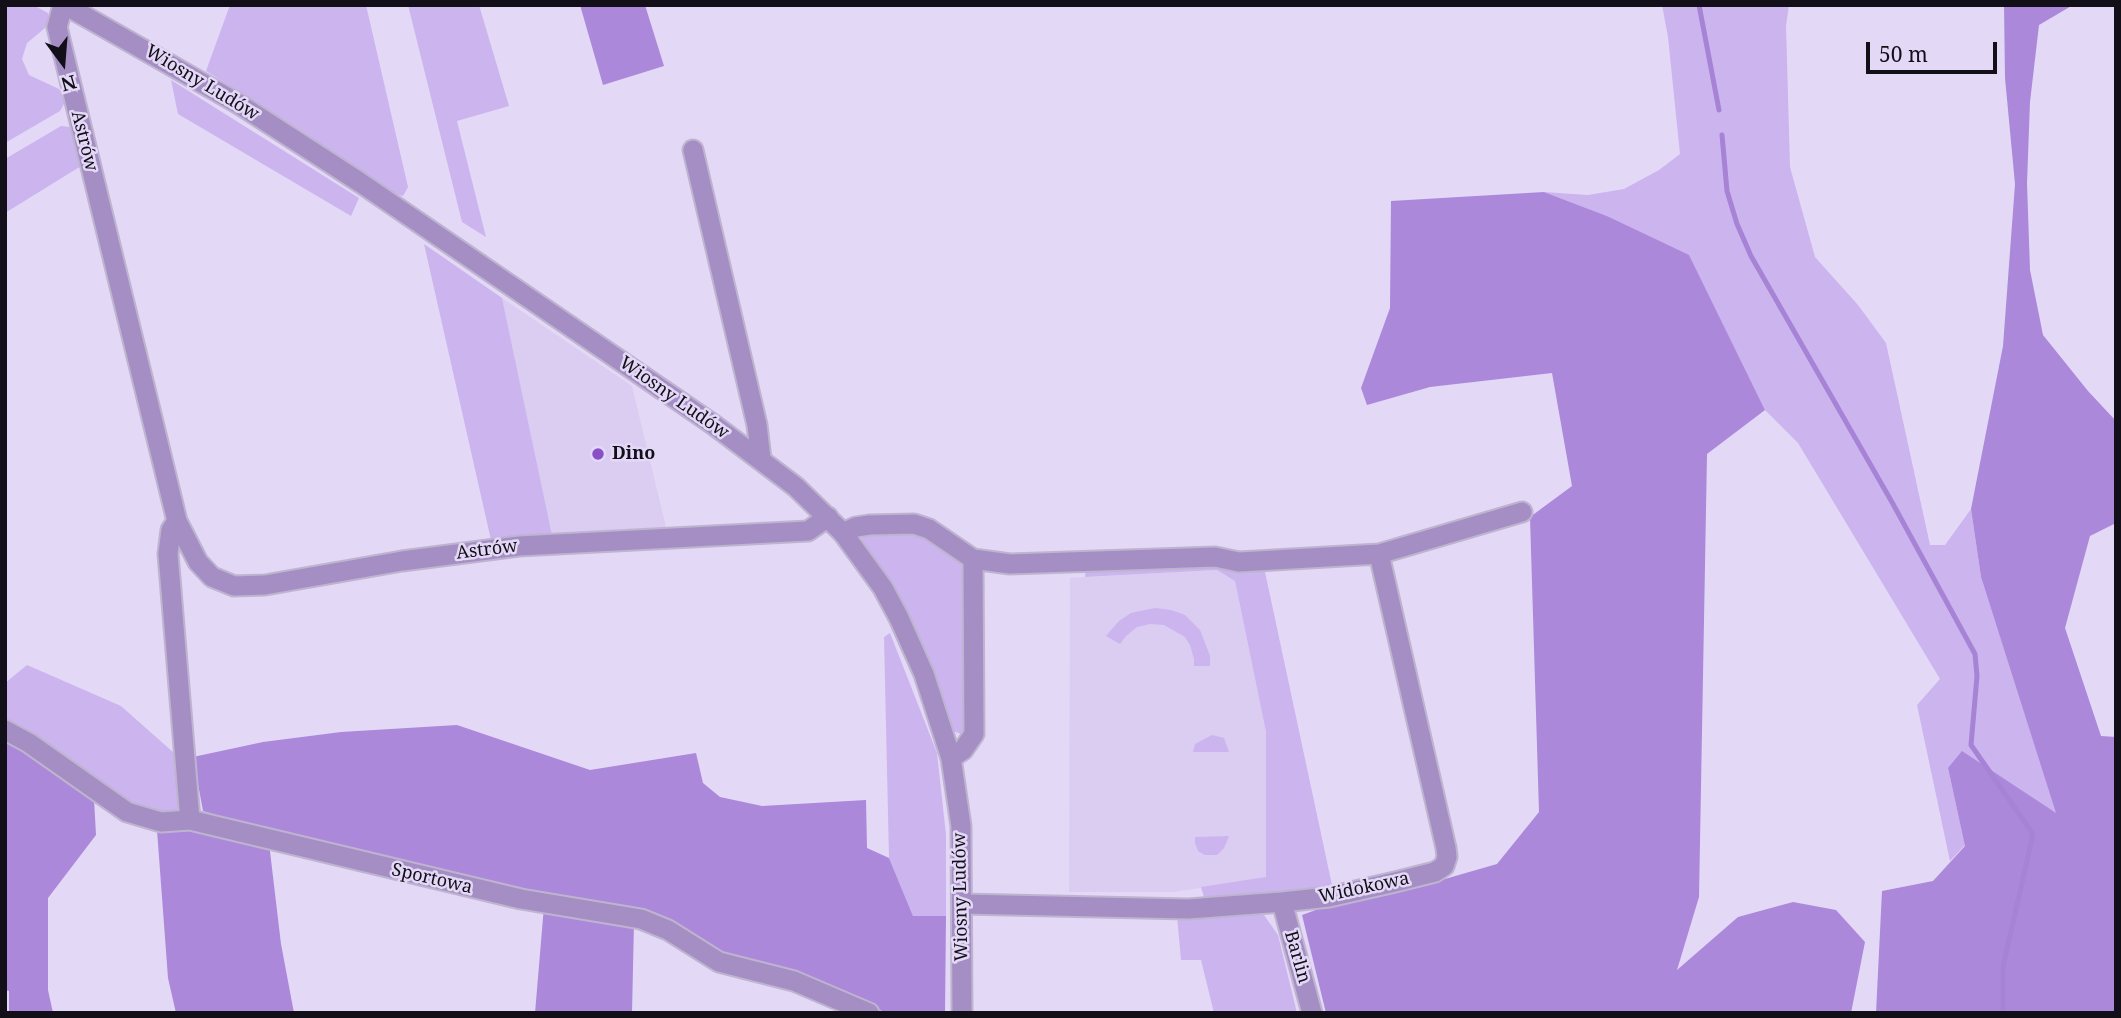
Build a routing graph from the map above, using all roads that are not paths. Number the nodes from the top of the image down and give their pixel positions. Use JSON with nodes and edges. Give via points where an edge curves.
{"nodes":[{"id":1,"x":64,"y":5,"type":"edge"},
{"id":2,"x":692,"y":150,"type":"dead end"},
{"id":3,"x":761,"y":459,"type":"junction"},
{"id":4,"x":1522,"y":512,"type":"dead end"},
{"id":5,"x":828,"y":517,"type":"junction"},
{"id":6,"x":177,"y":521,"type":"junction"},
{"id":7,"x":843,"y":533,"type":"junction"},
{"id":8,"x":1379,"y":554,"type":"junction"},
{"id":9,"x":973,"y":559,"type":"junction"},
{"id":10,"x":5,"y":730,"type":"edge"},
{"id":11,"x":951,"y":758,"type":"junction"},
{"id":12,"x":190,"y":820,"type":"junction"},
{"id":13,"x":1282,"y":902,"type":"junction"},
{"id":14,"x":962,"y":904,"type":"junction"},
{"id":15,"x":869,"y":1013,"type":"edge"},
{"id":16,"x":961,"y":1013,"type":"edge"},
{"id":17,"x":1312,"y":1013,"type":"edge"}],
"edges":[{"from":1,"to":3,"type":"street","name":"Wiosny Ludów","via":[[205,84],[361,183]]},
{"from":1,"to":6,"type":"street","name":"Astrów","via":[[57,27]]},
{"from":2,"to":3,"type":"street","via":[[757,425]]},
{"from":3,"to":5,"type":"street","name":"Wiosny Ludów"},
{"from":4,"to":8,"type":"street"},
{"from":5,"to":6,"type":"street","name":"Astrów","via":[[808,531],[519,545],[234,586],[212,577],[198,562]]},
{"from":5,"to":7,"type":"street","name":"Wiosny Ludów"},
{"from":6,"to":12,"type":"street","name":"Astrów","via":[[168,554]]},
{"from":7,"to":9,"type":"street","via":[[869,524],[915,524]]},
{"from":7,"to":11,"type":"street","name":"Wiosny Ludów","via":[[899,618],[925,674]]},
{"from":8,"to":9,"type":"street","via":[[1239,562],[1215,557],[1010,564]]},
{"from":8,"to":13,"type":"street","name":"Widokowa","via":[[1447,857],[1435,872],[1329,897]]},
{"from":9,"to":11,"type":"street","via":[[974,734]]},
{"from":10,"to":12,"type":"street","name":"Sportowa","via":[[127,812],[161,822]]},
{"from":11,"to":14,"type":"street","name":"Wiosny Ludów","via":[[961,826]]},
{"from":12,"to":15,"type":"street","name":"Sportowa","via":[[521,899],[641,919],[719,962],[794,981]]},
{"from":13,"to":14,"type":"street","name":"Widokowa","via":[[1188,909]]},
{"from":13,"to":17,"type":"street","name":"Barlin"},
{"from":14,"to":16,"type":"street","name":"Wiosny Ludów"}]}
